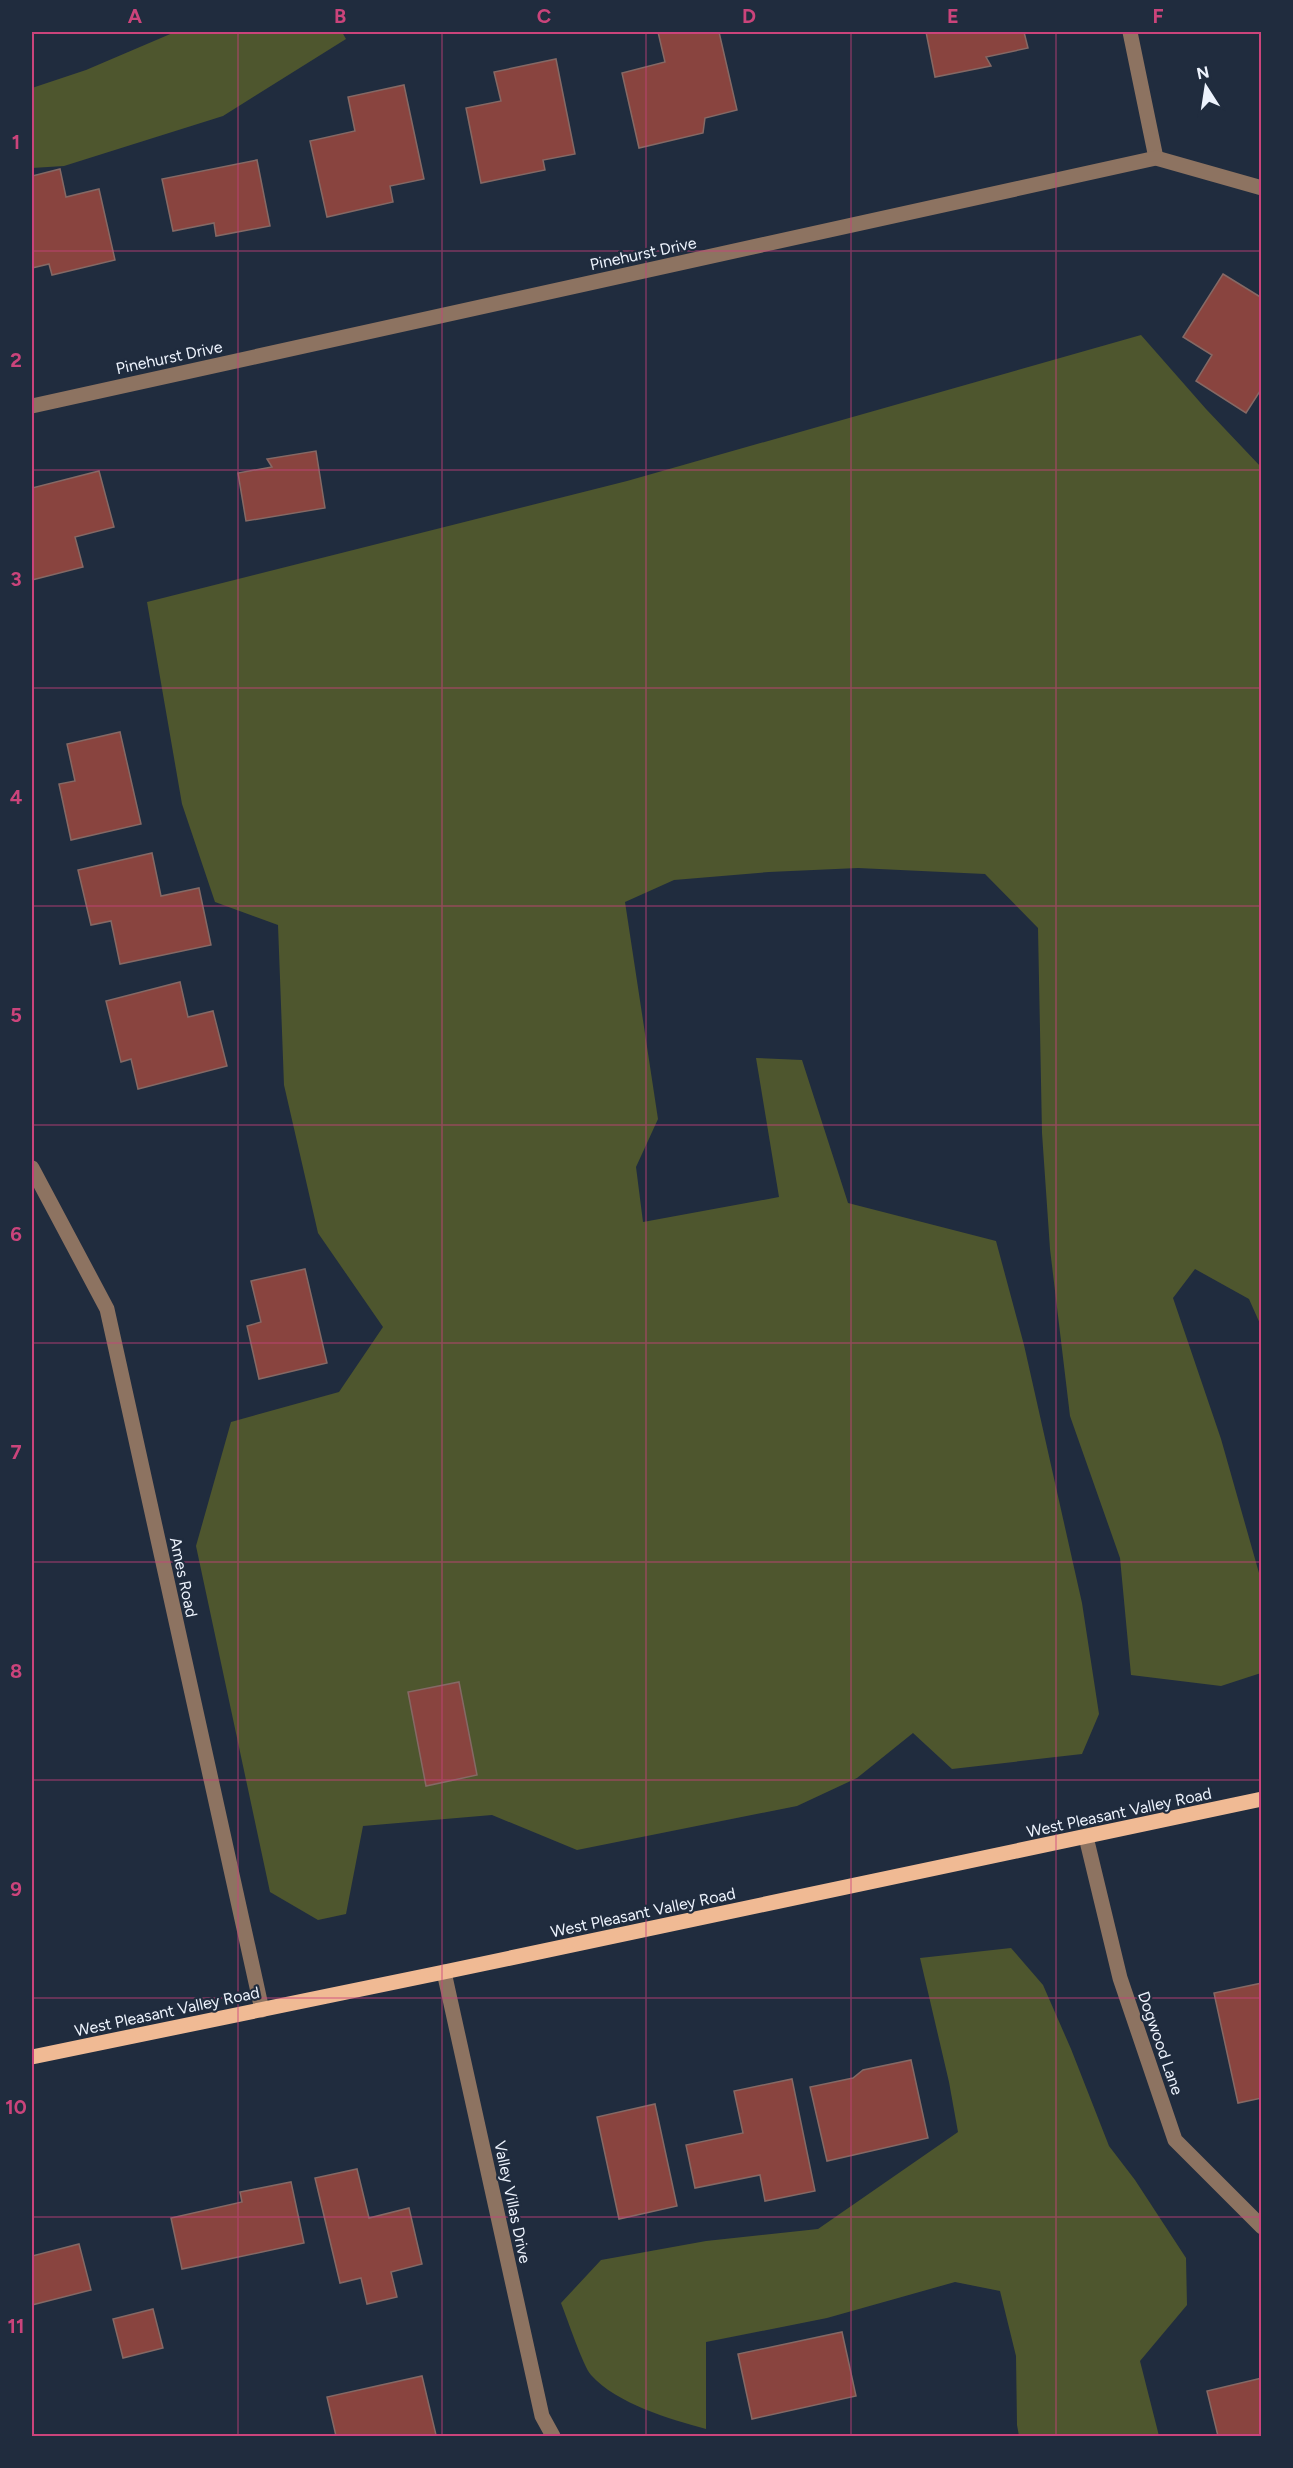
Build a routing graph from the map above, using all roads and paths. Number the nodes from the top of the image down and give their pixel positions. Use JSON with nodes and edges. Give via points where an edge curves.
{"nodes":[{"id":1,"x":1130,"y":32,"type":"edge"},
{"id":2,"x":1156,"y":158,"type":"junction"},
{"id":3,"x":1262,"y":188,"type":"edge"},
{"id":4,"x":32,"y":406,"type":"edge"},
{"id":5,"x":32,"y":1168,"type":"edge"},
{"id":6,"x":1262,"y":1799,"type":"edge"},
{"id":7,"x":1086,"y":1838,"type":"junction"},
{"id":8,"x":444,"y":1972,"type":"junction"},
{"id":9,"x":262,"y":2010,"type":"junction"},
{"id":10,"x":32,"y":2057,"type":"edge"},
{"id":11,"x":1262,"y":2227,"type":"edge"},
{"id":12,"x":553,"y":2436,"type":"edge"}],
"edges":[{"from":1,"to":2,"type":"street"},
{"from":2,"to":3,"type":"street","name":"Pinehurst Drive"},
{"from":2,"to":4,"type":"street","name":"Pinehurst Drive"},
{"from":5,"to":9,"type":"street","name":"Ames Road","via":[[107,1309]]},
{"from":6,"to":7,"type":"main road","name":"West Pleasant Valley Road"},
{"from":7,"to":8,"type":"main road","name":"West Pleasant Valley Road"},
{"from":7,"to":11,"type":"street","name":"Dogwood Lane","via":[[1120,1978],[1175,2140]]},
{"from":8,"to":9,"type":"main road","name":"West Pleasant Valley Road"},
{"from":8,"to":12,"type":"street","name":"Valley Villas Drive","via":[[542,2415]]},
{"from":9,"to":10,"type":"main road","name":"West Pleasant Valley Road"}]}
